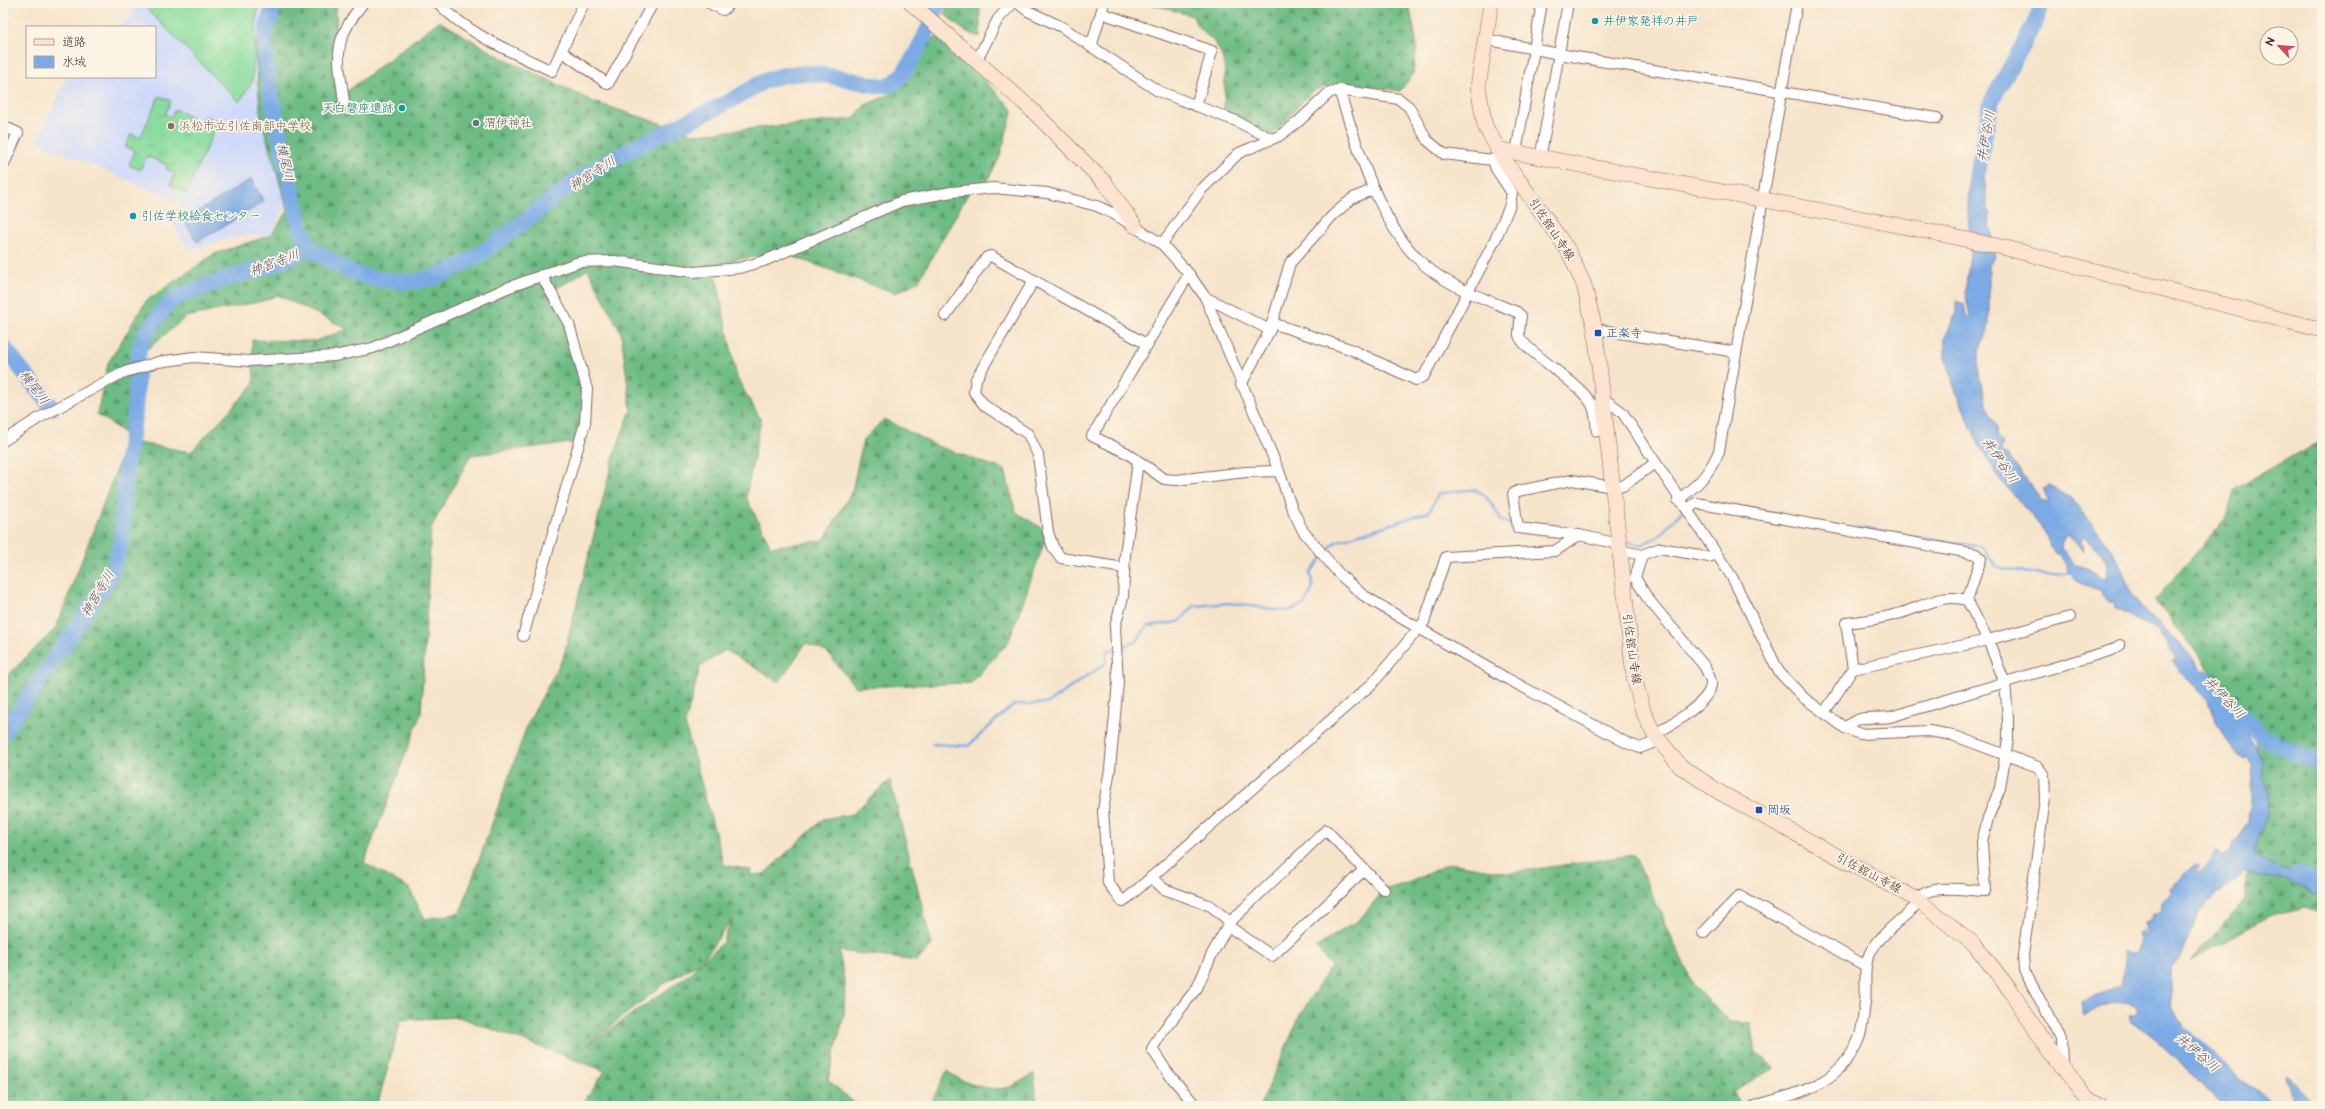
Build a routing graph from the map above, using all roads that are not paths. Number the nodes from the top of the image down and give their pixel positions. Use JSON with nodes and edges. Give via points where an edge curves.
{"nodes":[{"id":1,"x":363,"y":3,"type":"edge"},
{"id":2,"x":438,"y":3,"type":"edge"},
{"id":3,"x":584,"y":3,"type":"edge"},
{"id":4,"x":653,"y":3,"type":"edge"},
{"id":5,"x":709,"y":3,"type":"edge"},
{"id":6,"x":731,"y":3,"type":"edge"},
{"id":7,"x":911,"y":3,"type":"edge"},
{"id":8,"x":1013,"y":3,"type":"edge"},
{"id":9,"x":1018,"y":3,"type":"edge"},
{"id":10,"x":1491,"y":3,"type":"edge"},
{"id":11,"x":1542,"y":3,"type":"edge"},
{"id":12,"x":1568,"y":3,"type":"edge"},
{"id":13,"x":1797,"y":3,"type":"edge"},
{"id":14,"x":1103,"y":8,"type":"edge"},
{"id":15,"x":1484,"y":39,"type":"junction"},
{"id":16,"x":1091,"y":47,"type":"junction"},
{"id":17,"x":1534,"y":49,"type":"junction"},
{"id":18,"x":561,"y":51,"type":"junction"},
{"id":19,"x":1559,"y":54,"type":"junction"},
{"id":20,"x":977,"y":60,"type":"junction"},
{"id":21,"x":1339,"y":90,"type":"junction"},
{"id":22,"x":1781,"y":92,"type":"junction"},
{"id":23,"x":344,"y":102,"type":"dead end"},
{"id":24,"x":1196,"y":106,"type":"junction"},
{"id":25,"x":1937,"y":118,"type":"dead end"},
{"id":26,"x":3,"y":126,"type":"edge"},
{"id":27,"x":1272,"y":139,"type":"junction"},
{"id":28,"x":1503,"y":155,"type":"junction"},
{"id":29,"x":1540,"y":159,"type":"junction"},
{"id":30,"x":3,"y":166,"type":"edge"},
{"id":31,"x":1374,"y":189,"type":"junction"},
{"id":32,"x":1762,"y":200,"type":"junction"},
{"id":33,"x":1135,"y":226,"type":"junction"},
{"id":34,"x":1162,"y":244,"type":"junction"},
{"id":35,"x":1189,"y":274,"type":"junction"},
{"id":36,"x":541,"y":275,"type":"junction"},
{"id":37,"x":1034,"y":280,"type":"junction"},
{"id":38,"x":1468,"y":292,"type":"junction"},
{"id":39,"x":1205,"y":297,"type":"junction"},
{"id":40,"x":944,"y":316,"type":"dead end"},
{"id":41,"x":1271,"y":326,"type":"junction"},
{"id":42,"x":1595,"y":329,"type":"junction"},
{"id":43,"x":2322,"y":330,"type":"edge"},
{"id":44,"x":1148,"y":345,"type":"junction"},
{"id":45,"x":1736,"y":352,"type":"junction"},
{"id":46,"x":1241,"y":385,"type":"junction"},
{"id":47,"x":1603,"y":398,"type":"junction"},
{"id":48,"x":1607,"y":431,"type":"junction"},
{"id":49,"x":3,"y":441,"type":"edge"},
{"id":50,"x":1138,"y":462,"type":"junction"},
{"id":51,"x":1655,"y":463,"type":"junction"},
{"id":52,"x":1278,"y":471,"type":"junction"},
{"id":53,"x":1613,"y":487,"type":"junction"},
{"id":54,"x":1678,"y":500,"type":"junction"},
{"id":55,"x":1687,"y":510,"type":"junction"},
{"id":56,"x":1579,"y":535,"type":"junction"},
{"id":57,"x":1619,"y":547,"type":"junction"},
{"id":58,"x":1716,"y":554,"type":"junction"},
{"id":59,"x":1642,"y":555,"type":"junction"},
{"id":60,"x":1124,"y":568,"type":"junction"},
{"id":61,"x":1967,"y":600,"type":"junction"},
{"id":62,"x":2070,"y":617,"type":"dead end"},
{"id":63,"x":1419,"y":627,"type":"junction"},
{"id":64,"x":523,"y":636,"type":"dead end"},
{"id":65,"x":1988,"y":640,"type":"junction"},
{"id":66,"x":2120,"y":646,"type":"dead end"},
{"id":67,"x":1853,"y":669,"type":"junction"},
{"id":68,"x":2005,"y":683,"type":"junction"},
{"id":69,"x":1824,"y":713,"type":"junction"},
{"id":70,"x":1845,"y":728,"type":"junction"},
{"id":71,"x":1656,"y":737,"type":"junction"},
{"id":72,"x":2004,"y":755,"type":"junction"},
{"id":73,"x":1364,"y":870,"type":"junction"},
{"id":74,"x":1151,"y":877,"type":"junction"},
{"id":75,"x":1384,"y":890,"type":"dead end"},
{"id":76,"x":1918,"y":900,"type":"junction"},
{"id":77,"x":1229,"y":924,"type":"junction"},
{"id":78,"x":1703,"y":933,"type":"dead end"},
{"id":79,"x":1866,"y":966,"type":"junction"},
{"id":80,"x":2062,"y":1066,"type":"junction"},
{"id":81,"x":1196,"y":1106,"type":"edge"},
{"id":82,"x":1754,"y":1106,"type":"edge"},
{"id":83,"x":2099,"y":1106,"type":"edge"}],
"edges":[{"from":1,"to":23,"type":"street","via":[[347,22],[339,45]]},
{"from":2,"to":18,"type":"street","via":[[467,27],[493,43],[552,71]]},
{"from":3,"to":18,"type":"street"},
{"from":4,"to":18,"type":"street","via":[[608,84]]},
{"from":5,"to":6,"type":"street","via":[[723,10]]},
{"from":7,"to":20,"type":"main road"},
{"from":8,"to":20,"type":"street","via":[[998,19]]},
{"from":9,"to":16,"type":"street","via":[[1028,11],[1062,27]]},
{"from":10,"to":15,"type":"main road","name":"引佐舘山寺線"},
{"from":11,"to":17,"type":"street"},
{"from":12,"to":19,"type":"street"},
{"from":13,"to":22,"type":"street"},
{"from":14,"to":16,"type":"street"},
{"from":14,"to":24,"type":"street","via":[[1212,50]]},
{"from":15,"to":17,"type":"street"},
{"from":15,"to":28,"type":"main road","name":"引佐舘山寺線","via":[[1478,87],[1484,126]]},
{"from":16,"to":24,"type":"street","via":[[1158,91]]},
{"from":17,"to":19,"type":"street"},
{"from":17,"to":28,"type":"street"},
{"from":19,"to":22,"type":"street"},
{"from":19,"to":29,"type":"street"},
{"from":20,"to":33,"type":"main road","via":[[1031,109],[1105,183]]},
{"from":21,"to":27,"type":"street","via":[[1330,92],[1299,121]]},
{"from":21,"to":28,"type":"street","via":[[1399,99],[1409,107],[1427,140],[1444,154],[1483,157]]},
{"from":21,"to":31,"type":"street"},
{"from":22,"to":25,"type":"street"},
{"from":22,"to":32,"type":"street"},
{"from":24,"to":27,"type":"street","via":[[1236,121]]},
{"from":26,"to":30,"type":"street","via":[[18,133]]},
{"from":27,"to":34,"type":"street","via":[[1239,153],[1201,190]]},
{"from":28,"to":29,"type":"main road"},
{"from":28,"to":38,"type":"street","via":[[1496,169],[1512,193],[1510,205]]},
{"from":28,"to":42,"type":"main road","name":"引佐舘山寺線","via":[[1568,250],[1584,284]]},
{"from":29,"to":32,"type":"main road"},
{"from":31,"to":38,"type":"street","via":[[1400,236],[1416,258]]},
{"from":31,"to":41,"type":"street","via":[[1353,198],[1333,215],[1290,262]]},
{"from":32,"to":43,"type":"main road","via":[[2006,248]]},
{"from":32,"to":45,"type":"street"},
{"from":33,"to":34,"type":"street"},
{"from":33,"to":36,"type":"street","via":[[1097,206],[1083,202],[1047,193],[993,188],[902,201],[770,259],[739,268],[694,272],[614,261],[579,262]]},
{"from":34,"to":35,"type":"street"},
{"from":35,"to":39,"type":"street"},
{"from":35,"to":44,"type":"street"},
{"from":36,"to":49,"type":"street","via":[[453,310],[373,348],[334,356],[250,361],[194,357],[158,362],[125,372],[39,418]]},
{"from":36,"to":64,"type":"street","via":[[569,324],[587,389],[585,423]]},
{"from":37,"to":40,"type":"street","via":[[991,256],[987,257]]},
{"from":37,"to":44,"type":"street"},
{"from":37,"to":60,"type":"street","via":[[976,380],[974,392],[985,406],[1028,434],[1038,455],[1048,532],[1053,547],[1061,558]]},
{"from":38,"to":41,"type":"street","via":[[1424,376],[1416,380],[1350,349]]},
{"from":38,"to":48,"type":"street","via":[[1517,312],[1521,316],[1519,336],[1524,343],[1557,369],[1588,399],[1593,407],[1597,431]]},
{"from":39,"to":41,"type":"street"},
{"from":39,"to":46,"type":"street"},
{"from":41,"to":46,"type":"street"},
{"from":42,"to":45,"type":"street"},
{"from":42,"to":47,"type":"main road","name":"引佐舘山寺線"},
{"from":44,"to":50,"type":"street","via":[[1092,436],[1127,453]]},
{"from":45,"to":54,"type":"street","via":[[1718,451],[1707,475]]},
{"from":46,"to":52,"type":"street"},
{"from":47,"to":48,"type":"main road","name":"引佐舘山寺線"},
{"from":47,"to":51,"type":"street","via":[[1622,412]]},
{"from":48,"to":53,"type":"main road","name":"引佐舘山寺線"},
{"from":50,"to":52,"type":"street","via":[[1164,479],[1176,480]]},
{"from":50,"to":60,"type":"street"},
{"from":51,"to":53,"type":"street","via":[[1623,486]]},
{"from":51,"to":54,"type":"street"},
{"from":52,"to":63,"type":"street","via":[[1303,531],[1326,560],[1363,596]]},
{"from":53,"to":56,"type":"street","via":[[1572,480],[1513,494],[1518,528]]},
{"from":53,"to":57,"type":"main road","name":"引佐舘山寺線"},
{"from":54,"to":55,"type":"street"},
{"from":55,"to":58,"type":"street"},
{"from":55,"to":61,"type":"street","via":[[1696,503],[1976,554],[1981,559]]},
{"from":56,"to":57,"type":"street"},
{"from":56,"to":63,"type":"street","via":[[1555,551],[1446,557],[1427,615]]},
{"from":57,"to":59,"type":"street"},
{"from":57,"to":71,"type":"main road","name":"引佐舘山寺線","via":[[1634,677],[1643,711]]},
{"from":58,"to":59,"type":"street","via":[[1709,557],[1660,548]]},
{"from":58,"to":69,"type":"street","via":[[1732,577],[1779,672],[1804,698]]},
{"from":59,"to":71,"type":"street","via":[[1635,578],[1648,599],[1704,667],[1711,686],[1697,705]]},
{"from":60,"to":74,"type":"street","via":[[1123,597],[1115,627],[1118,682],[1110,769],[1103,810],[1106,869],[1108,883],[1123,902]]},
{"from":61,"to":65,"type":"street"},
{"from":61,"to":67,"type":"street","via":[[1953,596],[1941,598],[1901,613],[1861,622],[1846,622]]},
{"from":62,"to":65,"type":"street"},
{"from":63,"to":71,"type":"street","via":[[1506,678],[1627,743],[1640,748]]},
{"from":63,"to":74,"type":"street","via":[[1373,683]]},
{"from":65,"to":67,"type":"street"},
{"from":65,"to":68,"type":"street"},
{"from":66,"to":68,"type":"street"},
{"from":67,"to":69,"type":"street"},
{"from":68,"to":70,"type":"street","via":[[1890,717],[1865,717],[1854,720]]},
{"from":68,"to":72,"type":"street","via":[[2008,739]]},
{"from":69,"to":70,"type":"street"},
{"from":70,"to":72,"type":"street","via":[[1860,734],[1874,735],[1929,731],[1952,735]]},
{"from":71,"to":76,"type":"main road","name":"引佐舘山寺線","via":[[1680,766],[1718,792]]},
{"from":72,"to":76,"type":"street","via":[[2000,788],[1982,842],[1985,891],[1935,889],[1923,892]]},
{"from":72,"to":80,"type":"street","via":[[2038,767],[2044,775],[2046,799],[2023,955],[2024,970],[2061,1039]]},
{"from":73,"to":75,"type":"street"},
{"from":73,"to":77,"type":"street","via":[[1272,956]]},
{"from":73,"to":77,"type":"street","via":[[1326,830]]},
{"from":74,"to":77,"type":"street","via":[[1164,888],[1211,906]]},
{"from":76,"to":79,"type":"street","via":[[1870,952]]},
{"from":76,"to":80,"type":"main road","name":"引佐舘山寺線","via":[[1975,945],[2010,990]]},
{"from":77,"to":81,"type":"street","via":[[1197,988],[1152,1049]]},
{"from":78,"to":79,"type":"street","via":[[1739,896]]},
{"from":79,"to":82,"type":"street","via":[[1865,1002],[1859,1041],[1843,1067],[1812,1089]]},
{"from":80,"to":83,"type":"main road","name":"引佐舘山寺線","via":[[2088,1098]]}]}
